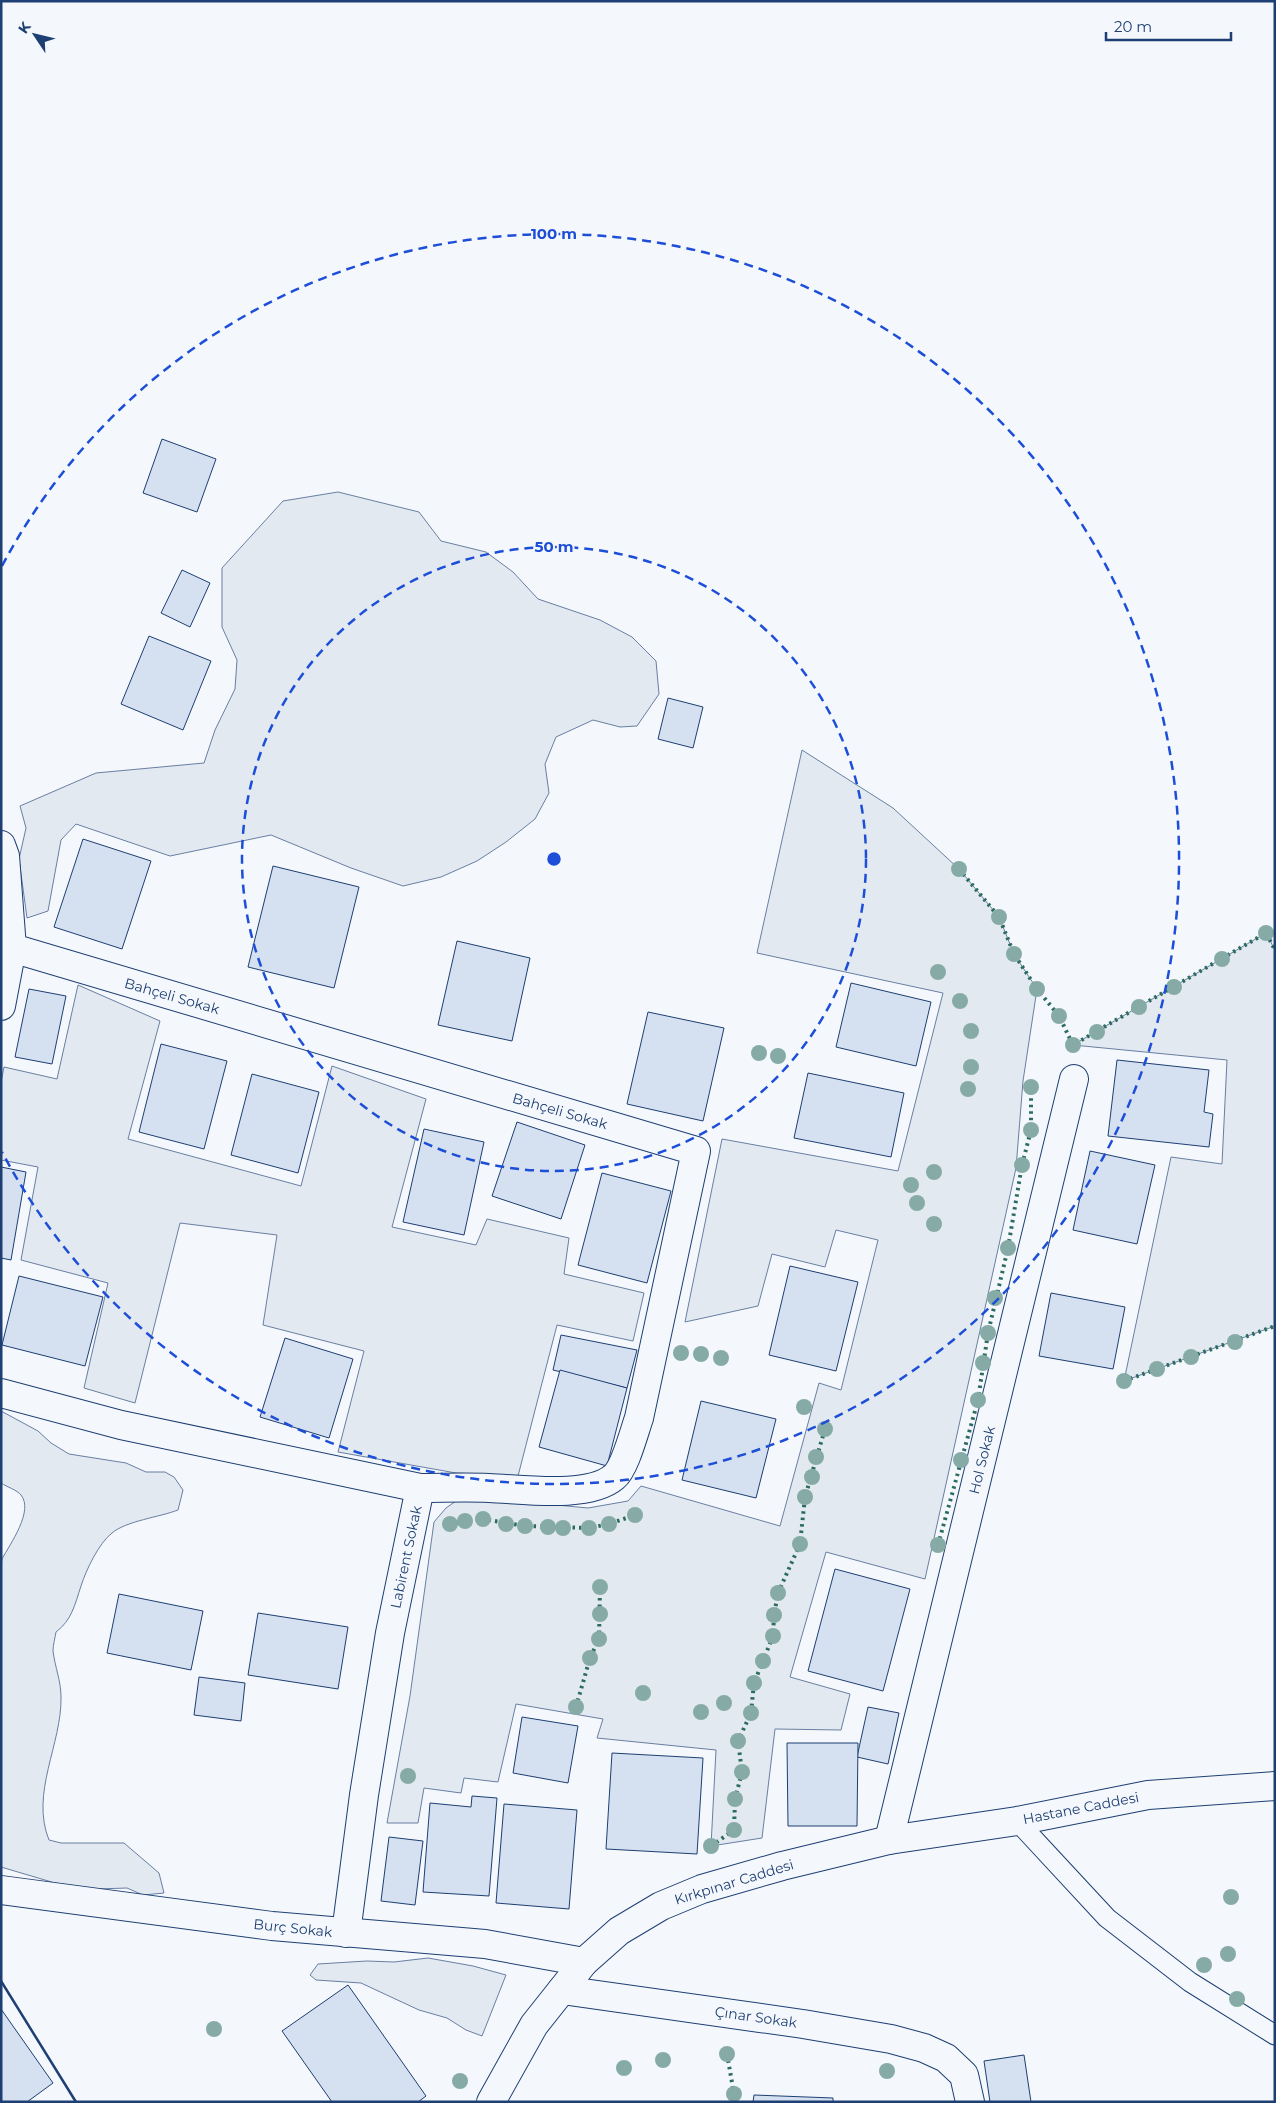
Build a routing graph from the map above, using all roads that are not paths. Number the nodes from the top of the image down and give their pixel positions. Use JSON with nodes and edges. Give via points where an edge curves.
{"nodes":[{"id":1,"x":1,"y":845,"type":"edge"},
{"id":2,"x":12,"y":948,"type":"junction"},
{"id":3,"x":1,"y":1006,"type":"edge"},
{"id":4,"x":1074,"y":1079,"type":"dead end"},
{"id":5,"x":1,"y":1393,"type":"edge"},
{"id":6,"x":420,"y":1488,"type":"junction"},
{"id":7,"x":1275,"y":1786,"type":"edge"},
{"id":8,"x":1016,"y":1821,"type":"junction"},
{"id":9,"x":889,"y":1840,"type":"junction"},
{"id":10,"x":1,"y":1890,"type":"edge"},
{"id":11,"x":346,"y":1933,"type":"junction"},
{"id":12,"x":584,"y":1962,"type":"junction"},
{"id":13,"x":562,"y":1990,"type":"junction"},
{"id":14,"x":1275,"y":2036,"type":"edge"},
{"id":15,"x":491,"y":2102,"type":"edge"},
{"id":16,"x":970,"y":2102,"type":"edge"}],
"edges":[{"from":1,"to":2,"type":"street","via":[[5,856]]},
{"from":2,"to":3,"type":"street"},
{"from":2,"to":6,"type":"street","name":"Bahçeli Sokak","via":[[696,1151],[639,1418],[626,1457],[615,1477],[594,1487],[558,1491]]},
{"from":4,"to":9,"type":"street","name":"Hol Sokak"},
{"from":5,"to":6,"type":"street","name":"Labirent Sokak","via":[[121,1425]]},
{"from":6,"to":11,"type":"street","name":"Labirent Sokak","via":[[374,1728]]},
{"from":7,"to":8,"type":"street","name":"Hastane Caddesi","via":[[1148,1795]]},
{"from":8,"to":9,"type":"street","name":"Hastane Caddesi"},
{"from":8,"to":14,"type":"lane","via":[[1107,1918],[1190,1982]]},
{"from":9,"to":12,"type":"street","name":"Kırkpınar Caddesi","via":[[702,1889],[661,1906],[619,1930]]},
{"from":10,"to":11,"type":"street","name":"Burç Sokak"},
{"from":11,"to":12,"type":"street","name":"Burç Sokak","via":[[485,1944]]},
{"from":12,"to":13,"type":"street","name":"Kırkpınar Caddesi"},
{"from":13,"to":15,"type":"street","name":"Kırkpınar Caddesi","via":[[534,2025]]},
{"from":13,"to":16,"type":"street","name":"Çınar Sokak","via":[[856,2032],[924,2048],[946,2058],[964,2075]]}]}
